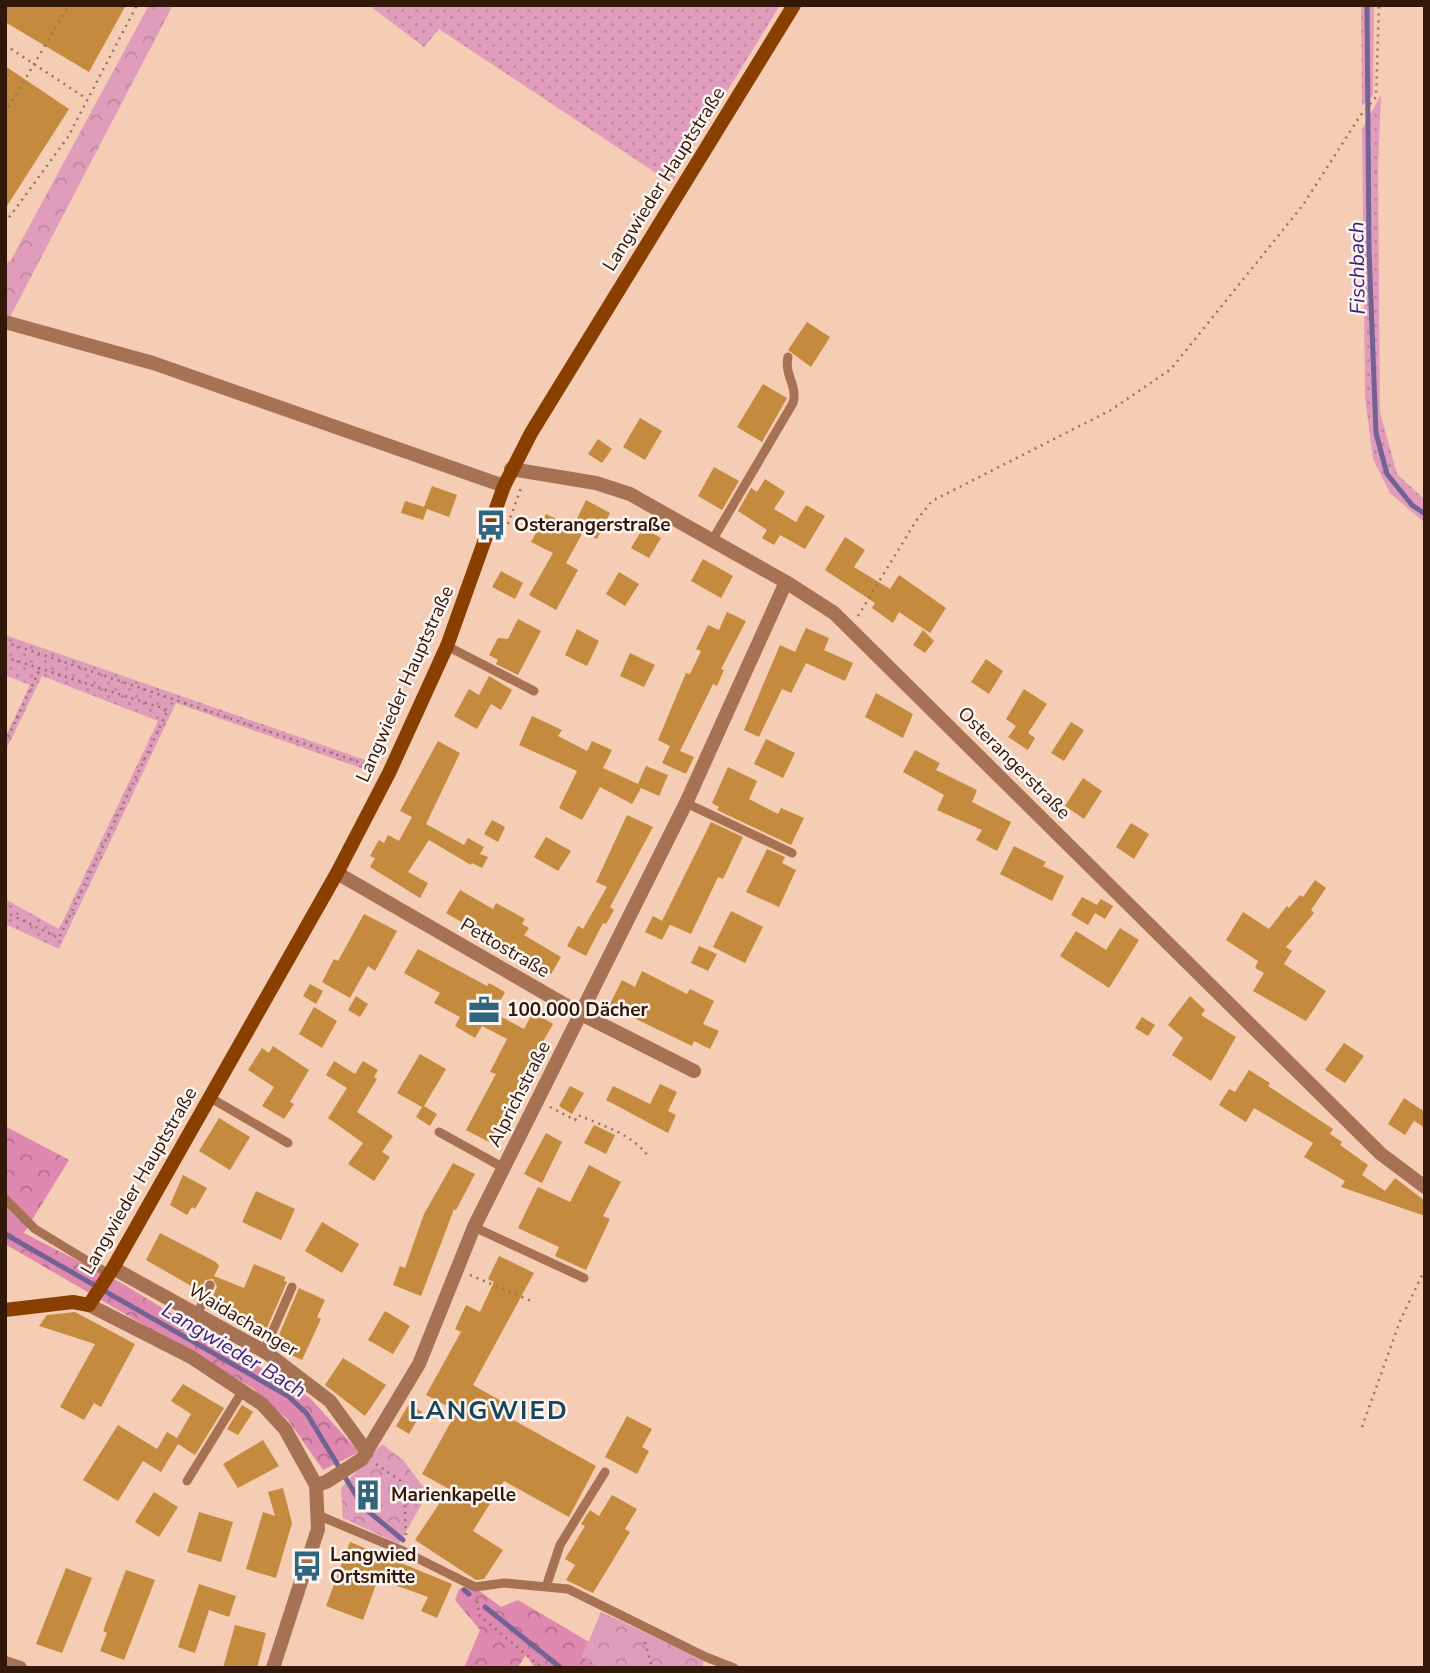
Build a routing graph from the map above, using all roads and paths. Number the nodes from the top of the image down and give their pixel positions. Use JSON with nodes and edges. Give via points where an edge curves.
{"nodes":[{"id":1,"x":69,"y":5,"type":"edge"},
{"id":2,"x":137,"y":5,"type":"edge"},
{"id":3,"x":794,"y":5,"type":"edge"},
{"id":4,"x":1379,"y":5,"type":"edge"},
{"id":5,"x":5,"y":45,"type":"edge"},
{"id":6,"x":36,"y":65,"type":"junction"},
{"id":7,"x":88,"y":100,"type":"junction"},
{"id":8,"x":5,"y":114,"type":"edge"},
{"id":9,"x":5,"y":223,"type":"edge"},
{"id":10,"x":5,"y":322,"type":"edge"},
{"id":11,"x":788,"y":357,"type":"dead end"},
{"id":12,"x":511,"y":469,"type":"junction"},
{"id":13,"x":526,"y":472,"type":"junction"},
{"id":14,"x":504,"y":486,"type":"junction"},
{"id":15,"x":503,"y":534,"type":"dead end"},
{"id":16,"x":713,"y":539,"type":"junction"},
{"id":17,"x":786,"y":582,"type":"junction"},
{"id":18,"x":848,"y":626,"type":"junction"},
{"id":19,"x":5,"y":642,"type":"edge"},
{"id":20,"x":447,"y":646,"type":"junction"},
{"id":21,"x":5,"y":657,"type":"edge"},
{"id":22,"x":40,"y":669,"type":"junction"},
{"id":23,"x":534,"y":691,"type":"dead end"},
{"id":24,"x":5,"y":743,"type":"edge"},
{"id":25,"x":390,"y":772,"type":"junction"},
{"id":26,"x":686,"y":803,"type":"junction"},
{"id":27,"x":792,"y":853,"type":"dead end"},
{"id":28,"x":337,"y":873,"type":"junction"},
{"id":29,"x":5,"y":912,"type":"edge"},
{"id":30,"x":581,"y":1014,"type":"junction"},
{"id":31,"x":694,"y":1071,"type":"dead end"},
{"id":32,"x":209,"y":1097,"type":"junction"},
{"id":33,"x":537,"y":1101,"type":"junction"},
{"id":34,"x":439,"y":1132,"type":"dead end"},
{"id":35,"x":288,"y":1143,"type":"dead end"},
{"id":36,"x":648,"y":1156,"type":"dead end"},
{"id":37,"x":504,"y":1168,"type":"junction"},
{"id":38,"x":1425,"y":1187,"type":"edge"},
{"id":39,"x":5,"y":1199,"type":"edge"},
{"id":40,"x":474,"y":1227,"type":"junction"},
{"id":41,"x":457,"y":1269,"type":"junction"},
{"id":42,"x":1425,"y":1269,"type":"edge"},
{"id":43,"x":111,"y":1271,"type":"junction"},
{"id":44,"x":584,"y":1278,"type":"dead end"},
{"id":45,"x":210,"y":1285,"type":"dead end"},
{"id":46,"x":292,"y":1287,"type":"dead end"},
{"id":47,"x":531,"y":1300,"type":"dead end"},
{"id":48,"x":91,"y":1302,"type":"junction"},
{"id":49,"x":5,"y":1310,"type":"edge"},
{"id":50,"x":198,"y":1313,"type":"junction"},
{"id":51,"x":264,"y":1351,"type":"junction"},
{"id":52,"x":243,"y":1390,"type":"junction"},
{"id":53,"x":1362,"y":1427,"type":"dead end"},
{"id":54,"x":367,"y":1452,"type":"junction"},
{"id":55,"x":605,"y":1472,"type":"dead end"},
{"id":56,"x":187,"y":1481,"type":"dead end"},
{"id":57,"x":321,"y":1483,"type":"junction"},
{"id":58,"x":320,"y":1516,"type":"junction"},
{"id":59,"x":403,"y":1551,"type":"junction"},
{"id":60,"x":475,"y":1587,"type":"junction"},
{"id":61,"x":547,"y":1587,"type":"junction"},
{"id":62,"x":642,"y":1632,"type":"dead end"},
{"id":63,"x":5,"y":1663,"type":"edge"},
{"id":64,"x":20,"y":1668,"type":"edge"},
{"id":65,"x":273,"y":1668,"type":"edge"},
{"id":66,"x":542,"y":1668,"type":"edge"},
{"id":67,"x":652,"y":1668,"type":"edge"},
{"id":68,"x":734,"y":1668,"type":"edge"}],
"edges":[{"from":1,"to":6,"type":"path"},
{"from":2,"to":7,"type":"path"},
{"from":3,"to":12,"type":"street","name":"Langwieder Hauptstraße"},
{"from":4,"to":18,"type":"path","via":[[1376,97],[1303,205],[1171,369],[1111,410],[932,501],[863,611]]},
{"from":5,"to":6,"type":"path"},
{"from":6,"to":7,"type":"path"},
{"from":6,"to":8,"type":"path"},
{"from":7,"to":9,"type":"path","via":[[39,181]]},
{"from":10,"to":14,"type":"street","via":[[153,363]]},
{"from":11,"to":16,"type":"lane","via":[[786,368],[796,392],[793,403]]},
{"from":12,"to":13,"type":"street","name":"Osterangerstraße"},
{"from":12,"to":14,"type":"street","name":"Langwieder Hauptstraße"},
{"from":13,"to":15,"type":"path"},
{"from":13,"to":16,"type":"street","name":"Osterangerstraße","via":[[596,483],[630,494]]},
{"from":14,"to":20,"type":"street","name":"Langwieder Hauptstraße"},
{"from":16,"to":17,"type":"street","name":"Osterangerstraße"},
{"from":17,"to":18,"type":"street","name":"Osterangerstraße"},
{"from":17,"to":26,"type":"street","name":"Alprichstraße"},
{"from":18,"to":38,"type":"street","name":"Osterangerstraße","via":[[1363,1136]]},
{"from":19,"to":25,"type":"path"},
{"from":20,"to":23,"type":"lane"},
{"from":20,"to":25,"type":"street","name":"Langwieder Hauptstraße"},
{"from":21,"to":22,"type":"path"},
{"from":22,"to":24,"type":"path"},
{"from":22,"to":29,"type":"path","via":[[168,710],[59,938]]},
{"from":25,"to":28,"type":"street","name":"Langwieder Hauptstraße"},
{"from":26,"to":27,"type":"lane"},
{"from":26,"to":30,"type":"street","name":"Alprichstraße"},
{"from":28,"to":30,"type":"street","name":"Pettostraße"},
{"from":28,"to":32,"type":"street","name":"Langwieder Hauptstraße"},
{"from":30,"to":31,"type":"street","name":"Pettostraße"},
{"from":30,"to":33,"type":"street","name":"Alprichstraße"},
{"from":32,"to":35,"type":"lane"},
{"from":32,"to":43,"type":"street","name":"Langwieder Hauptstraße"},
{"from":33,"to":36,"type":"path","via":[[575,1120],[578,1115],[621,1134]]},
{"from":33,"to":37,"type":"street","name":"Alprichstraße"},
{"from":34,"to":37,"type":"lane"},
{"from":37,"to":40,"type":"street","name":"Alprichstraße"},
{"from":39,"to":43,"type":"lane","via":[[35,1229]]},
{"from":40,"to":41,"type":"street","name":"Alprichstraße"},
{"from":40,"to":44,"type":"lane"},
{"from":41,"to":47,"type":"path"},
{"from":41,"to":54,"type":"street","name":"Alprichstraße","via":[[419,1364]]},
{"from":42,"to":53,"type":"path","via":[[1400,1321]]},
{"from":43,"to":48,"type":"street","name":"Langwieder Hauptstraße"},
{"from":43,"to":50,"type":"street","name":"Waidachanger"},
{"from":45,"to":50,"type":"lane"},
{"from":46,"to":51,"type":"lane"},
{"from":48,"to":49,"type":"street"},
{"from":48,"to":52,"type":"street"},
{"from":50,"to":51,"type":"street","name":"Waidachanger"},
{"from":51,"to":54,"type":"street","name":"Waidachanger","via":[[330,1401]]},
{"from":52,"to":56,"type":"lane"},
{"from":52,"to":57,"type":"street","via":[[276,1416]]},
{"from":54,"to":57,"type":"street","name":"Alprichstraße","via":[[356,1465]]},
{"from":54,"to":59,"type":"path","via":[[373,1462],[404,1483]]},
{"from":55,"to":61,"type":"lane","via":[[560,1545]]},
{"from":57,"to":58,"type":"street"},
{"from":58,"to":59,"type":"lane"},
{"from":58,"to":65,"type":"street"},
{"from":59,"to":60,"type":"lane"},
{"from":60,"to":61,"type":"lane","via":[[504,1583]]},
{"from":60,"to":66,"type":"path","via":[[479,1615]]},
{"from":61,"to":68,"type":"lane","via":[[568,1589]]},
{"from":62,"to":67,"type":"path"},
{"from":63,"to":64,"type":"street"}]}
